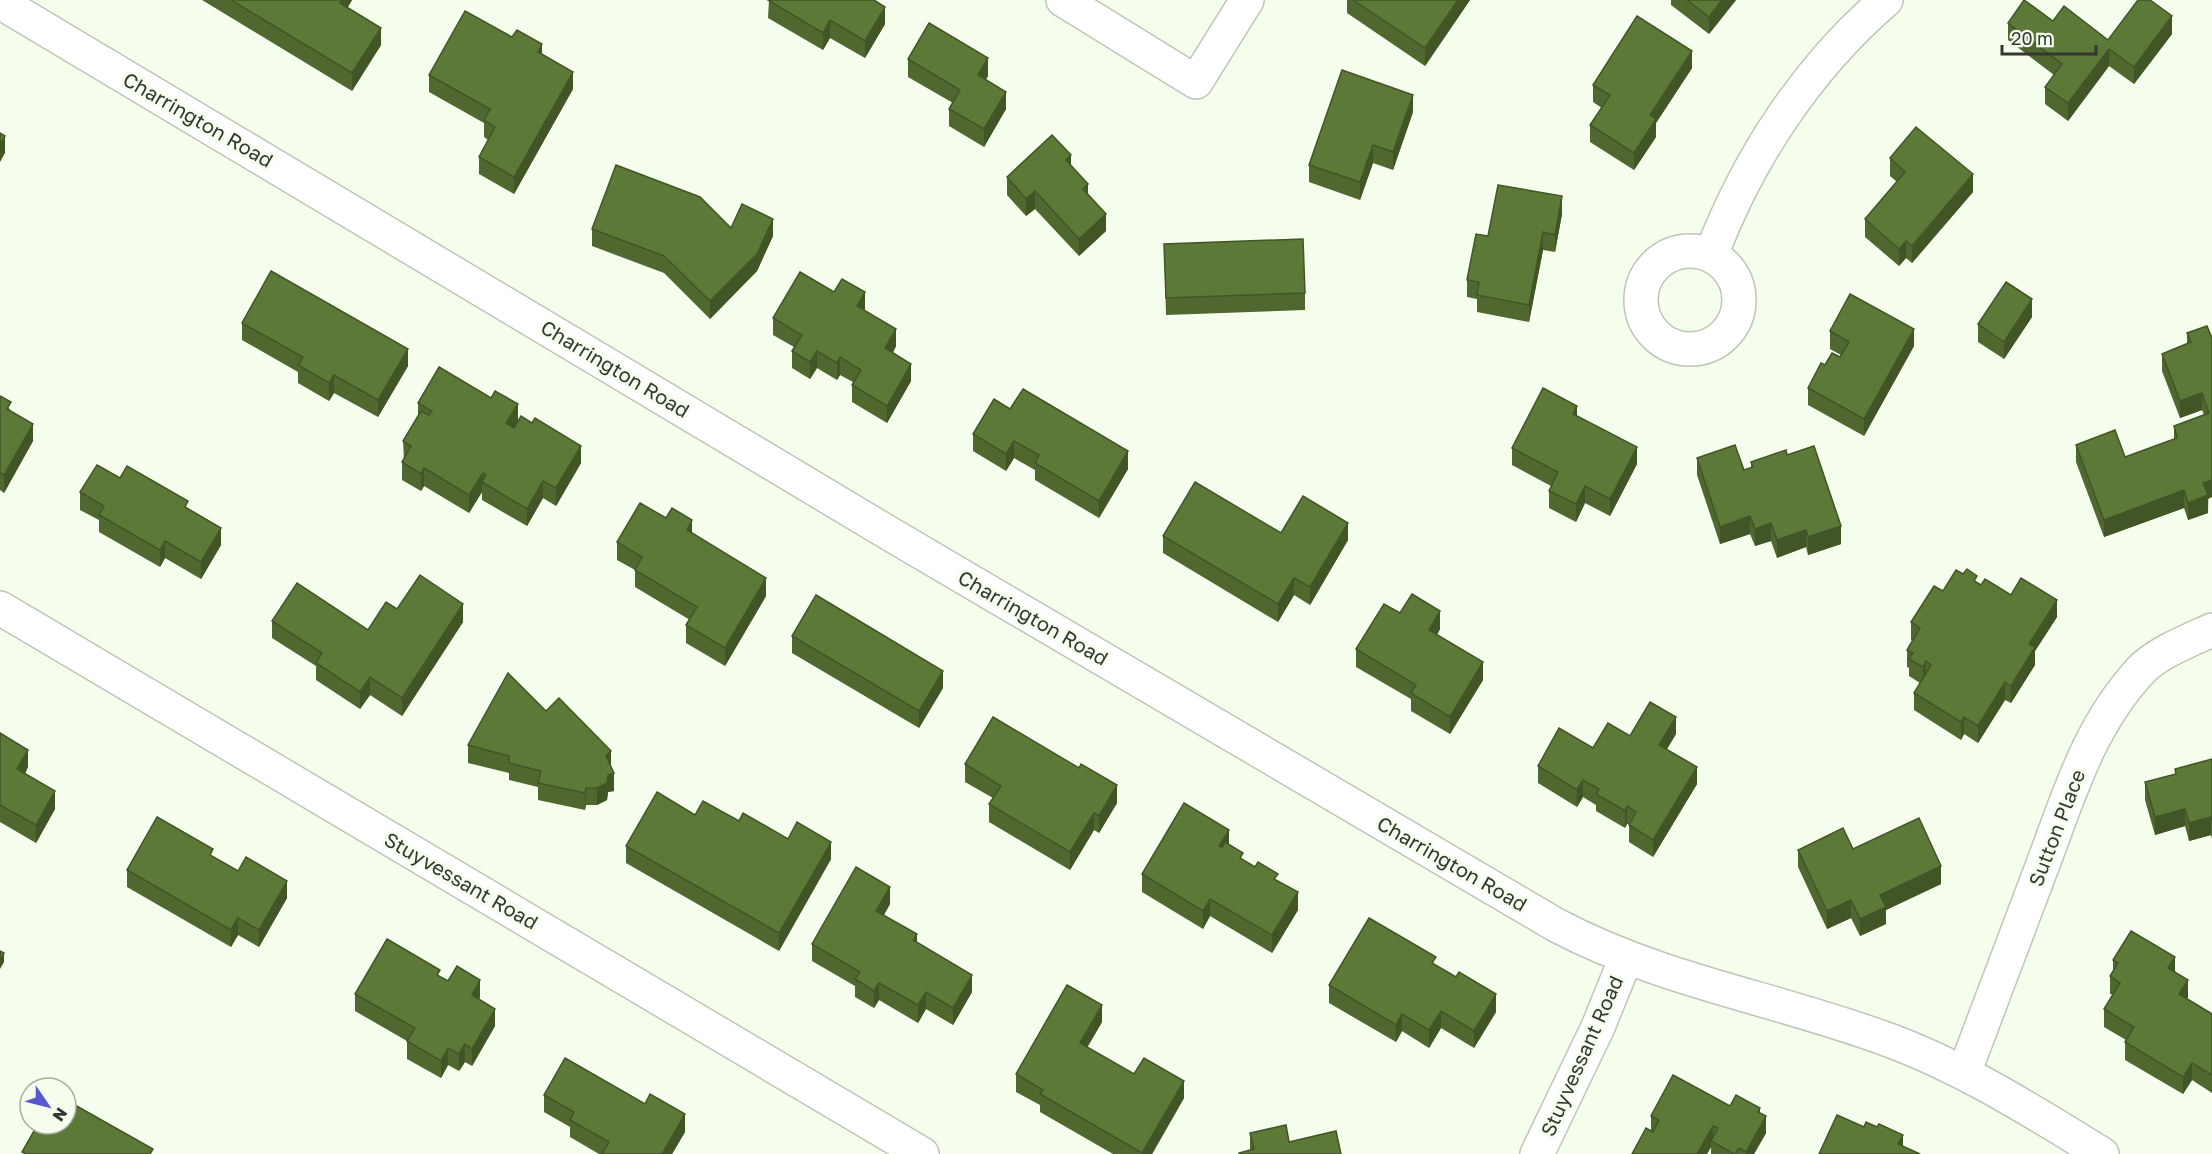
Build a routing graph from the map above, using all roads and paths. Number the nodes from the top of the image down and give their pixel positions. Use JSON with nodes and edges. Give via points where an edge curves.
{"nodes":[{"id":1,"x":1063,"y":0,"type":"edge"},
{"id":2,"x":1247,"y":0,"type":"edge"},
{"id":3,"x":1886,"y":0,"type":"edge"},
{"id":4,"x":0,"y":2,"type":"edge"},
{"id":5,"x":1711,"y":255,"type":"dead end"},
{"id":6,"x":0,"y":608,"type":"edge"},
{"id":7,"x":2212,"y":630,"type":"edge"},
{"id":8,"x":1626,"y":958,"type":"junction"},
{"id":9,"x":1964,"y":1073,"type":"junction"},
{"id":10,"x":922,"y":1154,"type":"edge"},
{"id":11,"x":1537,"y":1154,"type":"edge"},
{"id":12,"x":2102,"y":1154,"type":"edge"}],
"edges":[{"from":1,"to":2,"type":"street","via":[[1196,82]]},
{"from":3,"to":5,"type":"street","via":[[1824,62],[1786,112],[1742,184]]},
{"from":4,"to":8,"type":"street","name":"Charrington Road","via":[[1011,605],[1556,925]]},
{"from":6,"to":10,"type":"street","name":"Stuyvessant Road"},
{"from":7,"to":9,"type":"street","name":"Sutton Place","via":[[2143,668],[2098,727],[2074,777]]},
{"from":8,"to":9,"type":"street","name":"Charrington Road","via":[[1847,1025]]},
{"from":8,"to":11,"type":"street","name":"Stuyvessant Road","via":[[1598,1027]]},
{"from":9,"to":12,"type":"street","name":"Charrington Road"}]}
